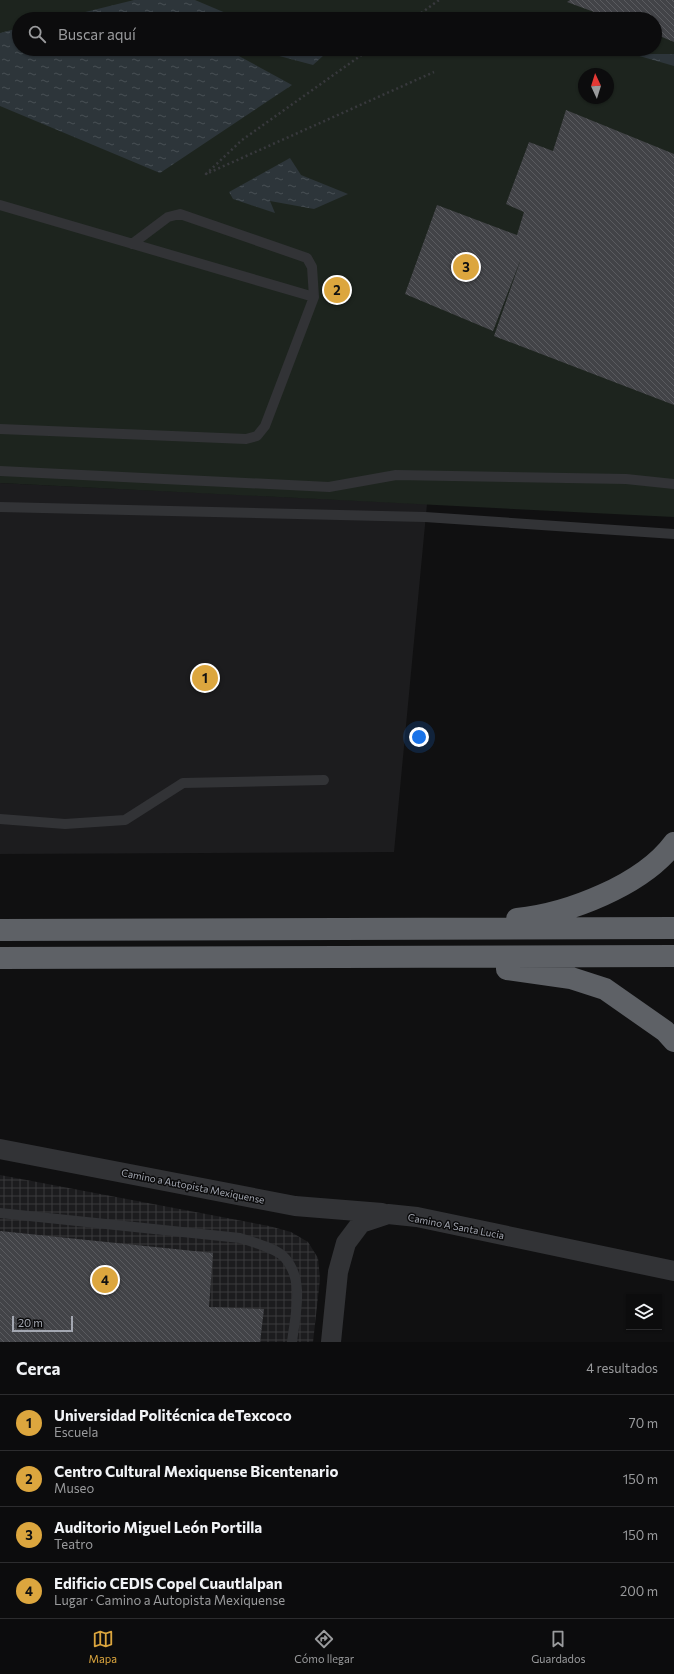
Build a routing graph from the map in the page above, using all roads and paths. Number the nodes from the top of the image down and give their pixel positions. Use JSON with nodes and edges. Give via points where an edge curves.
{"nodes":[{"id":1,"x":439,"y":0,"type":"edge"},
{"id":2,"x":423,"y":12,"type":"edge"},
{"id":3,"x":360,"y":56,"type":"edge"},
{"id":4,"x":434,"y":72,"type":"dead end"},
{"id":5,"x":0,"y":205,"type":"edge"},
{"id":6,"x":132,"y":244,"type":"junction"},
{"id":7,"x":314,"y":297,"type":"junction"},
{"id":8,"x":0,"y":429,"type":"edge"},
{"id":9,"x":0,"y":471,"type":"edge"},
{"id":10,"x":674,"y":484,"type":"edge"},
{"id":11,"x":0,"y":507,"type":"edge"},
{"id":12,"x":674,"y":534,"type":"edge"},
{"id":13,"x":324,"y":780,"type":"dead end"},
{"id":14,"x":0,"y":819,"type":"edge"},
{"id":15,"x":674,"y":843,"type":"edge"},
{"id":16,"x":674,"y":928,"type":"edge"},
{"id":17,"x":0,"y":930,"type":"edge"},
{"id":18,"x":416,"y":930,"type":"junction"},
{"id":19,"x":674,"y":956,"type":"edge"},
{"id":20,"x":0,"y":958,"type":"edge"},
{"id":21,"x":408,"y":958,"type":"junction"},
{"id":22,"x":674,"y":1041,"type":"edge"},
{"id":23,"x":0,"y":1148,"type":"edge"},
{"id":24,"x":0,"y":1212,"type":"edge"},
{"id":25,"x":388,"y":1214,"type":"junction"},
{"id":26,"x":674,"y":1271,"type":"edge"},
{"id":27,"x":292,"y":1342,"type":"edge"},
{"id":28,"x":331,"y":1342,"type":"edge"}],
"edges":[{"from":1,"to":2,"type":"path"},
{"from":3,"to":4,"type":"path","via":[[242,140],[206,174]]},
{"from":5,"to":6,"type":"lane"},
{"from":6,"to":7,"type":"lane"},
{"from":6,"to":7,"type":"lane","via":[[168,217],[180,214],[307,258],[312,267]]},
{"from":7,"to":8,"type":"lane","via":[[264,426],[257,436],[246,439]]},
{"from":9,"to":10,"type":"lane","via":[[329,487],[396,475],[626,479]]},
{"from":11,"to":12,"type":"lane","via":[[425,517]]},
{"from":13,"to":14,"type":"lane","via":[[183,783],[125,820],[65,824]]},
{"from":15,"to":18,"type":"highway","via":[[635,879],[591,900],[532,918]]},
{"from":16,"to":18,"type":"highway"},
{"from":17,"to":18,"type":"highway"},
{"from":19,"to":21,"type":"highway"},
{"from":20,"to":21,"type":"highway"},
{"from":21,"to":22,"type":"highway","via":[[571,978],[605,989],[665,1031]]},
{"from":23,"to":25,"type":"street","name":"Camino a Autopista Mexiquense","via":[[295,1206]]},
{"from":24,"to":27,"type":"lane","via":[[240,1238],[266,1247],[285,1257],[294,1275],[298,1294]]},
{"from":25,"to":26,"type":"street","name":"Camino A Santa Lucia","via":[[417,1217]]},
{"from":25,"to":28,"type":"street","name":"Camino A Santa Lucia","via":[[361,1223],[346,1243],[338,1272]]}]}
